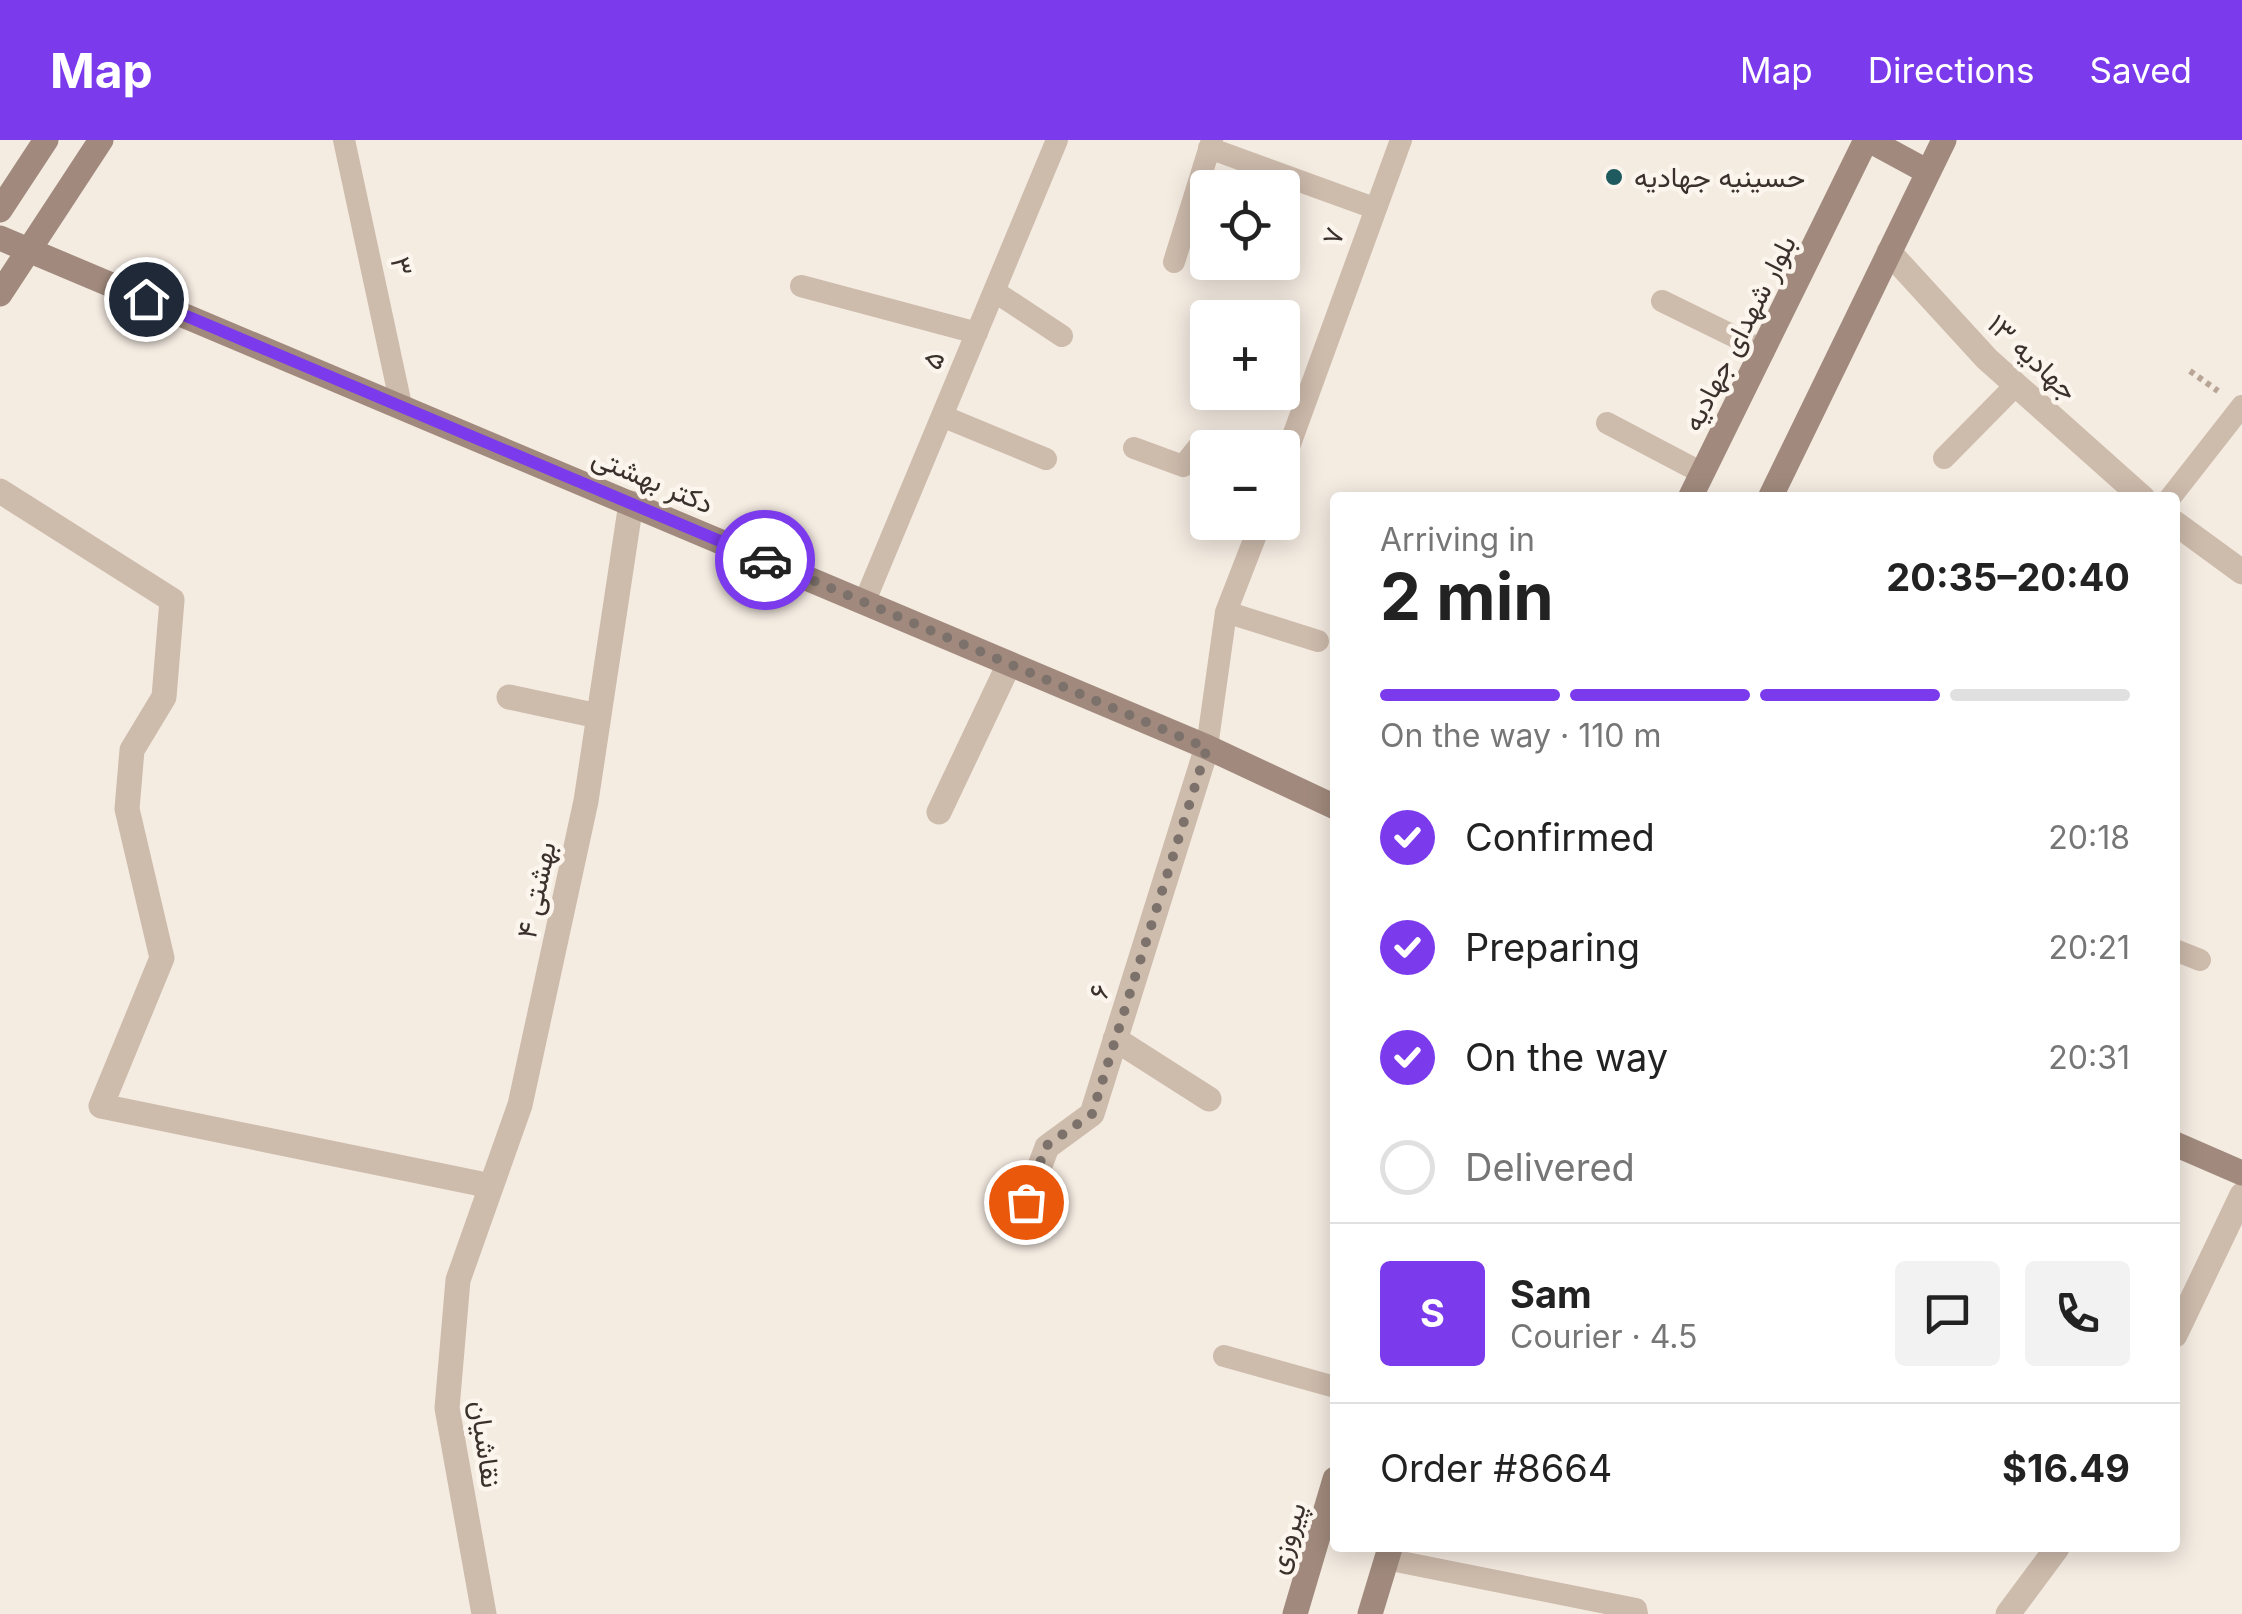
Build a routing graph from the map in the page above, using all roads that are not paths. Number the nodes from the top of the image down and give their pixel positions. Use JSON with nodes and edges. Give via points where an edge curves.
{"nodes":[{"id":1,"x":46,"y":140,"type":"edge"},
{"id":2,"x":101,"y":140,"type":"edge"},
{"id":3,"x":344,"y":140,"type":"edge"},
{"id":4,"x":1057,"y":140,"type":"edge"},
{"id":5,"x":1401,"y":140,"type":"edge"},
{"id":6,"x":1868,"y":140,"type":"edge"},
{"id":7,"x":1944,"y":140,"type":"edge"},
{"id":8,"x":1210,"y":144,"type":"edge"},
{"id":9,"x":1928,"y":172,"type":"junction"},
{"id":10,"x":1374,"y":208,"type":"junction"},
{"id":11,"x":0,"y":210,"type":"edge"},
{"id":12,"x":0,"y":238,"type":"edge"},
{"id":13,"x":1889,"y":252,"type":"junction"},
{"id":14,"x":1174,"y":262,"type":"dead end"},
{"id":15,"x":801,"y":286,"type":"dead end"},
{"id":16,"x":994,"y":291,"type":"junction"},
{"id":17,"x":0,"y":294,"type":"edge"},
{"id":18,"x":1662,"y":301,"type":"dead end"},
{"id":19,"x":977,"y":333,"type":"junction"},
{"id":20,"x":1062,"y":336,"type":"dead end"},
{"id":21,"x":1764,"y":351,"type":"junction"},
{"id":22,"x":2016,"y":385,"type":"junction"},
{"id":23,"x":401,"y":406,"type":"junction"},
{"id":24,"x":2242,"y":406,"type":"edge"},
{"id":25,"x":942,"y":416,"type":"junction"},
{"id":26,"x":1607,"y":424,"type":"dead end"},
{"id":27,"x":1295,"y":430,"type":"edge"},
{"id":28,"x":1134,"y":448,"type":"dead end"},
{"id":29,"x":1190,"y":457,"type":"edge"},
{"id":30,"x":1944,"y":458,"type":"dead end"},
{"id":31,"x":1046,"y":459,"type":"dead end"},
{"id":32,"x":1702,"y":473,"type":"junction"},
{"id":33,"x":0,"y":491,"type":"edge"},
{"id":34,"x":1693,"y":492,"type":"edge"},
{"id":35,"x":1773,"y":492,"type":"edge"},
{"id":36,"x":2136,"y":492,"type":"edge"},
{"id":37,"x":2175,"y":492,"type":"edge"},
{"id":38,"x":631,"y":503,"type":"junction"},
{"id":39,"x":2180,"y":528,"type":"edge"},
{"id":40,"x":1255,"y":540,"type":"edge"},
{"id":41,"x":2242,"y":572,"type":"edge"},
{"id":42,"x":864,"y":602,"type":"junction"},
{"id":43,"x":1226,"y":612,"type":"junction"},
{"id":44,"x":1318,"y":641,"type":"dead end"},
{"id":45,"x":1009,"y":664,"type":"junction"},
{"id":46,"x":509,"y":697,"type":"dead end"},
{"id":47,"x":598,"y":716,"type":"junction"},
{"id":48,"x":1207,"y":748,"type":"junction"},
{"id":49,"x":1330,"y":805,"type":"edge"},
{"id":50,"x":939,"y":812,"type":"dead end"},
{"id":51,"x":2180,"y":952,"type":"edge"},
{"id":52,"x":2200,"y":960,"type":"dead end"},
{"id":53,"x":1116,"y":1039,"type":"junction"},
{"id":54,"x":1208,"y":1098,"type":"dead end"},
{"id":55,"x":2180,"y":1146,"type":"edge"},
{"id":56,"x":2242,"y":1173,"type":"edge"},
{"id":57,"x":492,"y":1186,"type":"junction"},
{"id":58,"x":2242,"y":1194,"type":"edge"},
{"id":59,"x":1016,"y":1230,"type":"dead end"},
{"id":60,"x":458,"y":1280,"type":"joint"},
{"id":61,"x":2180,"y":1324,"type":"edge"},
{"id":62,"x":1224,"y":1356,"type":"dead end"},
{"id":63,"x":1330,"y":1386,"type":"edge"},
{"id":64,"x":1330,"y":1496,"type":"edge"},
{"id":65,"x":2053,"y":1552,"type":"edge"},
{"id":66,"x":1388,"y":1553,"type":"edge"},
{"id":67,"x":1636,"y":1611,"type":"edge"},
{"id":68,"x":484,"y":1614,"type":"edge"},
{"id":69,"x":1295,"y":1614,"type":"edge"},
{"id":70,"x":1370,"y":1614,"type":"edge"},
{"id":71,"x":2008,"y":1614,"type":"edge"}],
"edges":[{"from":1,"to":11,"type":"street"},
{"from":2,"to":17,"type":"street"},
{"from":3,"to":23,"type":"lane","name":"۳"},
{"from":4,"to":16,"type":"lane","name":"۵"},
{"from":5,"to":10,"type":"lane","name":"۷"},
{"from":6,"to":9,"type":"street"},
{"from":6,"to":21,"type":"street","name":"بلوار شهدای جهادیه"},
{"from":7,"to":9,"type":"street"},
{"from":8,"to":10,"type":"lane"},
{"from":8,"to":14,"type":"lane"},
{"from":9,"to":13,"type":"street"},
{"from":10,"to":27,"type":"lane","name":"۷"},
{"from":12,"to":23,"type":"street","name":"دکتر بهشتی"},
{"from":13,"to":22,"type":"street","name":"جهادیه ۱۳"},
{"from":13,"to":35,"type":"street"},
{"from":15,"to":19,"type":"lane"},
{"from":16,"to":19,"type":"lane","name":"۵"},
{"from":16,"to":20,"type":"lane"},
{"from":18,"to":21,"type":"lane"},
{"from":19,"to":25,"type":"lane","name":"۵"},
{"from":21,"to":32,"type":"street","name":"بلوار شهدای جهادیه"},
{"from":22,"to":30,"type":"lane"},
{"from":22,"to":36,"type":"street","name":"جهادیه ۱۳"},
{"from":23,"to":38,"type":"street","name":"دکتر بهشتی"},
{"from":24,"to":37,"type":"lane"},
{"from":25,"to":31,"type":"lane"},
{"from":25,"to":42,"type":"lane","name":"۵"},
{"from":26,"to":32,"type":"lane"},
{"from":28,"to":29,"type":"lane","via":[[1183,466]]},
{"from":32,"to":34,"type":"street","name":"بلوار شهدای جهادیه"},
{"from":33,"to":57,"type":"street","via":[[172,600],[164,696],[132,750],[128,809],[162,958],[101,1106]]},
{"from":38,"to":42,"type":"street","name":"دکتر بهشتی"},
{"from":38,"to":47,"type":"street","name":"بهشتی ۴"},
{"from":39,"to":41,"type":"street"},
{"from":40,"to":43,"type":"lane"},
{"from":42,"to":45,"type":"street","name":"دکتر بهشتی"},
{"from":43,"to":44,"type":"lane"},
{"from":43,"to":48,"type":"lane"},
{"from":45,"to":48,"type":"street","name":"دکتر بهشتی"},
{"from":45,"to":50,"type":"street"},
{"from":46,"to":47,"type":"street"},
{"from":47,"to":57,"type":"street","name":"بهشتی ۴","via":[[520,1104]]},
{"from":48,"to":49,"type":"street","name":"دکتر بهشتی"},
{"from":48,"to":53,"type":"street","name":"۶"},
{"from":51,"to":52,"type":"lane"},
{"from":53,"to":54,"type":"street"},
{"from":53,"to":59,"type":"street","name":"۶","via":[[1092,1114],[1046,1146]]},
{"from":55,"to":56,"type":"street"},
{"from":57,"to":60,"type":"street","name":"بهشتی ۴"},
{"from":58,"to":61,"type":"street"},
{"from":60,"to":68,"type":"street","name":"نقاشیان","via":[[447,1408]]},
{"from":62,"to":63,"type":"lane"},
{"from":64,"to":69,"type":"street","name":"پیروزی"},
{"from":65,"to":71,"type":"street"},
{"from":66,"to":67,"type":"lane"},
{"from":66,"to":70,"type":"street"}]}
